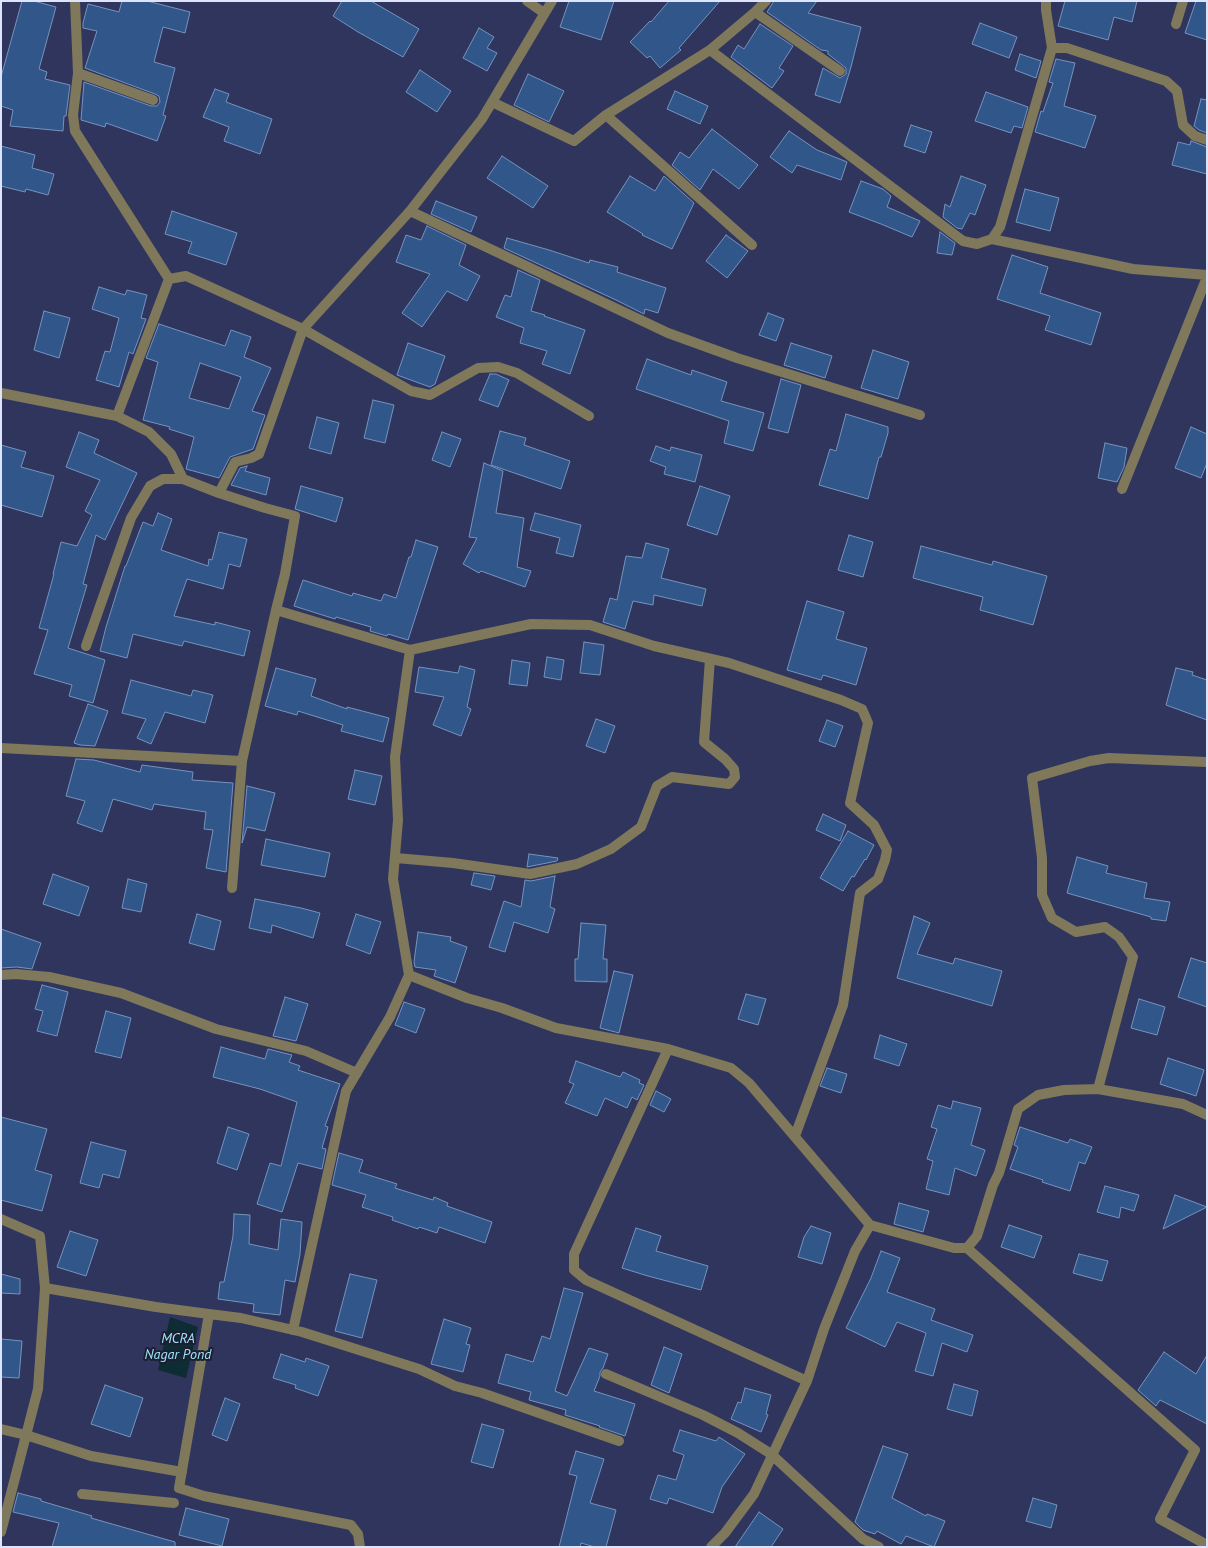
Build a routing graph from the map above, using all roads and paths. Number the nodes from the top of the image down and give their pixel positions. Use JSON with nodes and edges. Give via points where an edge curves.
{"nodes":[{"id":1,"x":74,"y":1,"type":"edge"},
{"id":2,"x":527,"y":1,"type":"edge"},
{"id":3,"x":552,"y":1,"type":"edge"},
{"id":4,"x":766,"y":1,"type":"edge"},
{"id":5,"x":1046,"y":1,"type":"edge"},
{"id":6,"x":1183,"y":1,"type":"edge"},
{"id":7,"x":755,"y":12,"type":"junction"},
{"id":8,"x":544,"y":13,"type":"junction"},
{"id":9,"x":1176,"y":24,"type":"dead end"},
{"id":10,"x":1052,"y":48,"type":"junction"},
{"id":11,"x":710,"y":50,"type":"junction"},
{"id":12,"x":840,"y":71,"type":"dead end"},
{"id":13,"x":78,"y":73,"type":"junction"},
{"id":14,"x":153,"y":100,"type":"dead end"},
{"id":15,"x":492,"y":102,"type":"junction"},
{"id":16,"x":606,"y":115,"type":"junction"},
{"id":17,"x":1207,"y":140,"type":"edge"},
{"id":18,"x":410,"y":211,"type":"junction"},
{"id":19,"x":992,"y":239,"type":"junction"},
{"id":20,"x":752,"y":245,"type":"dead end"},
{"id":21,"x":1207,"y":276,"type":"edge"},
{"id":22,"x":169,"y":279,"type":"junction"},
{"id":23,"x":303,"y":329,"type":"junction"},
{"id":24,"x":1,"y":393,"type":"edge"},
{"id":25,"x":920,"y":415,"type":"dead end"},
{"id":26,"x":117,"y":416,"type":"junction"},
{"id":27,"x":589,"y":416,"type":"dead end"},
{"id":28,"x":182,"y":478,"type":"junction"},
{"id":29,"x":1122,"y":488,"type":"dead end"},
{"id":30,"x":219,"y":493,"type":"junction"},
{"id":31,"x":276,"y":610,"type":"junction"},
{"id":32,"x":86,"y":646,"type":"dead end"},
{"id":33,"x":410,"y":650,"type":"junction"},
{"id":34,"x":710,"y":659,"type":"junction"},
{"id":35,"x":1,"y":748,"type":"edge"},
{"id":36,"x":242,"y":761,"type":"junction"},
{"id":37,"x":1207,"y":762,"type":"edge"},
{"id":38,"x":396,"y":858,"type":"junction"},
{"id":39,"x":232,"y":888,"type":"dead end"},
{"id":40,"x":1,"y":974,"type":"edge"},
{"id":41,"x":409,"y":975,"type":"junction"},
{"id":42,"x":668,"y":1049,"type":"junction"},
{"id":43,"x":357,"y":1073,"type":"junction"},
{"id":44,"x":1098,"y":1090,"type":"junction"},
{"id":45,"x":1207,"y":1116,"type":"edge"},
{"id":46,"x":795,"y":1136,"type":"junction"},
{"id":47,"x":1,"y":1218,"type":"edge"},
{"id":48,"x":870,"y":1225,"type":"junction"},
{"id":49,"x":967,"y":1248,"type":"junction"},
{"id":50,"x":45,"y":1288,"type":"junction"},
{"id":51,"x":209,"y":1314,"type":"junction"},
{"id":52,"x":293,"y":1330,"type":"junction"},
{"id":53,"x":606,"y":1374,"type":"dead end"},
{"id":54,"x":807,"y":1381,"type":"junction"},
{"id":55,"x":1,"y":1429,"type":"edge"},
{"id":56,"x":26,"y":1435,"type":"junction"},
{"id":57,"x":618,"y":1441,"type":"dead end"},
{"id":58,"x":771,"y":1454,"type":"junction"},
{"id":59,"x":182,"y":1472,"type":"junction"},
{"id":60,"x":82,"y":1494,"type":"dead end"},
{"id":61,"x":174,"y":1503,"type":"dead end"},
{"id":62,"x":1,"y":1532,"type":"edge"},
{"id":63,"x":1207,"y":1545,"type":"edge"},
{"id":64,"x":360,"y":1547,"type":"edge"},
{"id":65,"x":710,"y":1547,"type":"edge"},
{"id":66,"x":879,"y":1547,"type":"edge"}],
"edges":[{"from":1,"to":13,"type":"street"},
{"from":2,"to":8,"type":"street"},
{"from":3,"to":8,"type":"street"},
{"from":4,"to":7,"type":"street"},
{"from":5,"to":10,"type":"street"},
{"from":6,"to":9,"type":"street"},
{"from":7,"to":11,"type":"street"},
{"from":7,"to":12,"type":"street"},
{"from":8,"to":15,"type":"street"},
{"from":10,"to":17,"type":"street","via":[[1067,48],[1166,81],[1176,91],[1183,125]]},
{"from":10,"to":19,"type":"street","via":[[1000,227]]},
{"from":11,"to":16,"type":"street"},
{"from":11,"to":19,"type":"street","via":[[963,241],[977,244]]},
{"from":13,"to":14,"type":"street"},
{"from":13,"to":22,"type":"street","via":[[73,115],[75,132]]},
{"from":15,"to":16,"type":"street","via":[[574,141]]},
{"from":15,"to":18,"type":"street"},
{"from":16,"to":20,"type":"street"},
{"from":18,"to":23,"type":"street"},
{"from":18,"to":25,"type":"street","via":[[668,333]]},
{"from":19,"to":21,"type":"street","via":[[1133,269]]},
{"from":21,"to":29,"type":"street"},
{"from":22,"to":23,"type":"street","via":[[186,276]]},
{"from":22,"to":26,"type":"street"},
{"from":23,"to":27,"type":"street","via":[[411,391],[430,395],[478,368],[498,367],[516,373]]},
{"from":23,"to":30,"type":"street","via":[[259,454],[235,462]]},
{"from":24,"to":26,"type":"street"},
{"from":26,"to":28,"type":"street","via":[[149,432],[171,454]]},
{"from":28,"to":30,"type":"street"},
{"from":28,"to":32,"type":"street","via":[[163,479],[150,486],[131,518]]},
{"from":30,"to":31,"type":"street","via":[[295,516]]},
{"from":31,"to":33,"type":"street"},
{"from":31,"to":36,"type":"street"},
{"from":33,"to":34,"type":"street","via":[[531,624],[590,624],[654,646]]},
{"from":33,"to":38,"type":"street","via":[[395,757]]},
{"from":34,"to":38,"type":"street","via":[[704,742],[734,769],[735,777],[729,784],[672,777],[657,786],[641,828],[611,849],[577,864],[530,874]]},
{"from":34,"to":46,"type":"street","via":[[841,700],[862,709],[868,723],[850,803],[874,825],[887,850],[878,879],[860,893],[843,1005]]},
{"from":35,"to":36,"type":"street"},
{"from":36,"to":39,"type":"street"},
{"from":37,"to":44,"type":"street","via":[[1109,758],[1032,778],[1042,858],[1042,895],[1052,918],[1076,932],[1105,927],[1119,937],[1133,957]]},
{"from":38,"to":41,"type":"street","via":[[393,879]]},
{"from":40,"to":43,"type":"street","via":[[48,977],[121,993],[216,1029],[306,1051]]},
{"from":41,"to":42,"type":"street","via":[[556,1028]]},
{"from":41,"to":43,"type":"street","via":[[390,1017]]},
{"from":42,"to":46,"type":"street","via":[[731,1068],[749,1083]]},
{"from":42,"to":54,"type":"street","via":[[574,1254],[574,1270],[586,1280]]},
{"from":43,"to":52,"type":"street","via":[[346,1091]]},
{"from":44,"to":45,"type":"street","via":[[1183,1104]]},
{"from":44,"to":49,"type":"street","via":[[1064,1090],[1038,1095],[1018,1110],[977,1236]]},
{"from":46,"to":48,"type":"street"},
{"from":47,"to":50,"type":"street","via":[[40,1236]]},
{"from":48,"to":49,"type":"street","via":[[954,1248]]},
{"from":48,"to":54,"type":"street","via":[[855,1251]]},
{"from":49,"to":63,"type":"street","via":[[1195,1450],[1160,1519]]},
{"from":50,"to":51,"type":"street"},
{"from":50,"to":56,"type":"street","via":[[38,1389]]},
{"from":51,"to":52,"type":"street"},
{"from":51,"to":59,"type":"street"},
{"from":52,"to":57,"type":"street","via":[[420,1369],[455,1386]]},
{"from":53,"to":58,"type":"street","via":[[703,1415],[738,1432]]},
{"from":54,"to":58,"type":"street"},
{"from":55,"to":56,"type":"street"},
{"from":56,"to":59,"type":"street","via":[[91,1456]]},
{"from":56,"to":62,"type":"street"},
{"from":58,"to":65,"type":"street","via":[[754,1494]]},
{"from":58,"to":66,"type":"street","via":[[864,1539]]},
{"from":59,"to":64,"type":"street","via":[[179,1488],[204,1496],[351,1525],[358,1534]]},
{"from":60,"to":61,"type":"street"}]}
